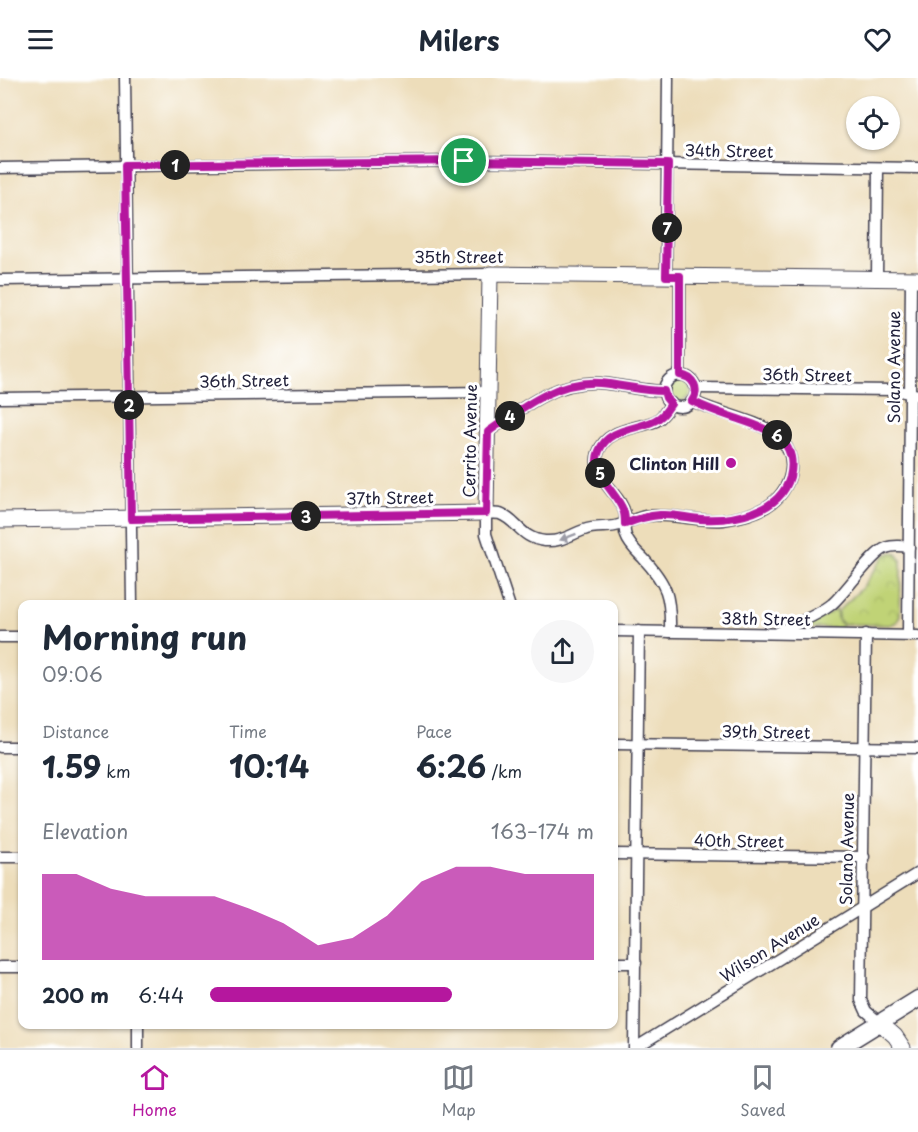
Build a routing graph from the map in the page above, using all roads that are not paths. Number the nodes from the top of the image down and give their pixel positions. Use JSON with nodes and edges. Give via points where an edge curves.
{"nodes":[{"id":1,"x":125,"y":78,"type":"edge"},
{"id":2,"x":668,"y":78,"type":"edge"},
{"id":3,"x":668,"y":164,"type":"junction"},
{"id":4,"x":125,"y":165,"type":"junction"},
{"id":5,"x":0,"y":168,"type":"edge"},
{"id":6,"x":878,"y":168,"type":"junction"},
{"id":7,"x":918,"y":168,"type":"edge"},
{"id":8,"x":489,"y":274,"type":"junction"},
{"id":9,"x":673,"y":276,"type":"junction"},
{"id":10,"x":127,"y":278,"type":"junction"},
{"id":11,"x":877,"y":279,"type":"junction"},
{"id":12,"x":915,"y":279,"type":"edge"},
{"id":13,"x":0,"y":280,"type":"edge"},
{"id":14,"x":680,"y":375,"type":"junction"},
{"id":15,"x":696,"y":388,"type":"junction"},
{"id":16,"x":664,"y":391,"type":"junction"},
{"id":17,"x":488,"y":392,"type":"junction"},
{"id":18,"x":914,"y":394,"type":"edge"},
{"id":19,"x":129,"y":396,"type":"junction"},
{"id":20,"x":0,"y":398,"type":"edge"},
{"id":21,"x":692,"y":401,"type":"junction"},
{"id":22,"x":671,"y":404,"type":"junction"},
{"id":23,"x":488,"y":432,"type":"junction"},
{"id":24,"x":486,"y":513,"type":"junction"},
{"id":25,"x":131,"y":519,"type":"junction"},
{"id":26,"x":0,"y":520,"type":"edge"},
{"id":27,"x":914,"y":521,"type":"edge"},
{"id":28,"x":625,"y":524,"type":"junction"},
{"id":29,"x":909,"y":547,"type":"junction"},
{"id":30,"x":132,"y":600,"type":"edge"},
{"id":31,"x":508,"y":600,"type":"edge"},
{"id":32,"x":618,"y":631,"type":"edge"},
{"id":33,"x":639,"y":631,"type":"junction"},
{"id":34,"x":670,"y":632,"type":"junction"},
{"id":35,"x":775,"y":633,"type":"junction"},
{"id":36,"x":866,"y":634,"type":"junction"},
{"id":37,"x":913,"y":635,"type":"edge"},
{"id":38,"x":0,"y":637,"type":"edge"},
{"id":39,"x":18,"y":637,"type":"edge"},
{"id":40,"x":618,"y":744,"type":"edge"},
{"id":41,"x":638,"y":744,"type":"junction"},
{"id":42,"x":0,"y":747,"type":"edge"},
{"id":43,"x":18,"y":747,"type":"edge"},
{"id":44,"x":866,"y":747,"type":"junction"},
{"id":45,"x":918,"y":748,"type":"edge"},
{"id":46,"x":618,"y":854,"type":"edge"},
{"id":47,"x":637,"y":854,"type":"junction"},
{"id":48,"x":0,"y":857,"type":"edge"},
{"id":49,"x":18,"y":857,"type":"edge"},
{"id":50,"x":864,"y":857,"type":"junction"},
{"id":51,"x":918,"y":873,"type":"edge"},
{"id":52,"x":862,"y":907,"type":"junction"},
{"id":53,"x":618,"y":963,"type":"edge"},
{"id":54,"x":636,"y":963,"type":"junction"},
{"id":55,"x":0,"y":967,"type":"edge"},
{"id":56,"x":18,"y":967,"type":"edge"},
{"id":57,"x":918,"y":999,"type":"edge"},
{"id":58,"x":880,"y":1023,"type":"junction"},
{"id":59,"x":138,"y":1029,"type":"edge"},
{"id":60,"x":138,"y":1048,"type":"edge"},
{"id":61,"x":635,"y":1048,"type":"edge"},
{"id":62,"x":839,"y":1048,"type":"edge"},
{"id":63,"x":903,"y":1048,"type":"edge"}],
"edges":[{"from":1,"to":4,"type":"street"},
{"from":2,"to":3,"type":"street"},
{"from":3,"to":4,"type":"street","name":"34th Street","via":[[452,161]]},
{"from":3,"to":6,"type":"street","name":"34th Street"},
{"from":3,"to":9,"type":"street"},
{"from":4,"to":5,"type":"street","name":"34th Street"},
{"from":4,"to":10,"type":"street"},
{"from":6,"to":7,"type":"street","name":"34th Street"},
{"from":6,"to":11,"type":"street"},
{"from":8,"to":9,"type":"street","name":"35th Street"},
{"from":8,"to":10,"type":"street","name":"35th Street"},
{"from":8,"to":17,"type":"street","name":"Cerrito Avenue"},
{"from":9,"to":11,"type":"street","name":"35th Street"},
{"from":9,"to":14,"type":"street"},
{"from":10,"to":13,"type":"street","name":"35th Street"},
{"from":10,"to":19,"type":"street"},
{"from":11,"to":12,"type":"street","name":"35th Street"},
{"from":12,"to":18,"type":"street","name":"Solano Avenue"},
{"from":14,"to":15,"type":"street","via":[[690,379]]},
{"from":14,"to":16,"type":"street","via":[[669,380]]},
{"from":15,"to":18,"type":"street","name":"36th Street","via":[[884,390]]},
{"from":15,"to":21,"type":"street"},
{"from":16,"to":22,"type":"street"},
{"from":16,"to":23,"type":"street","via":[[599,383],[554,391],[527,404]]},
{"from":17,"to":19,"type":"street","name":"36th Street"},
{"from":17,"to":23,"type":"street","name":"Cerrito Avenue"},
{"from":18,"to":27,"type":"street","name":"Solano Avenue"},
{"from":19,"to":20,"type":"street","name":"36th Street"},
{"from":19,"to":25,"type":"street"},
{"from":21,"to":22,"type":"street","via":[[681,407]]},
{"from":21,"to":28,"type":"street","name":"37th Street","via":[[775,433],[784,441],[792,465],[783,492],[765,508],[734,518],[662,515]]},
{"from":22,"to":28,"type":"street","via":[[658,420],[620,432],[599,451],[599,470],[625,513]]},
{"from":23,"to":24,"type":"street","name":"Cerrito Avenue"},
{"from":24,"to":25,"type":"street","name":"37th Street"},
{"from":28,"to":24,"type":"street","name":"37th Street","one_way":true,"via":[[594,527],[566,539],[546,541],[527,536],[499,514]]},
{"from":24,"to":31,"type":"street","name":"Cerrito Avenue","via":[[486,534]]},
{"from":25,"to":26,"type":"street","name":"37th Street"},
{"from":25,"to":30,"type":"street"},
{"from":27,"to":29,"type":"street","name":"Solano Avenue"},
{"from":28,"to":34,"type":"street","via":[[631,546],[662,580],[668,594]]},
{"from":29,"to":35,"type":"street","via":[[889,546],[879,551],[831,605]]},
{"from":29,"to":37,"type":"street","name":"Solano Avenue"},
{"from":32,"to":33,"type":"street","name":"38th Street"},
{"from":33,"to":34,"type":"street","name":"38th Street"},
{"from":33,"to":41,"type":"street"},
{"from":34,"to":35,"type":"street","name":"38th Street"},
{"from":35,"to":36,"type":"street","name":"38th Street"},
{"from":36,"to":37,"type":"street","name":"38th Street"},
{"from":36,"to":44,"type":"street","name":"Solano Avenue"},
{"from":38,"to":39,"type":"street"},
{"from":40,"to":41,"type":"street","name":"39th Street"},
{"from":41,"to":44,"type":"street","name":"39th Street"},
{"from":41,"to":47,"type":"street"},
{"from":42,"to":43,"type":"street"},
{"from":44,"to":45,"type":"street","name":"39th Street"},
{"from":44,"to":50,"type":"street","name":"Solano Avenue"},
{"from":46,"to":47,"type":"street","name":"40th Street"},
{"from":47,"to":50,"type":"street","name":"40th Street"},
{"from":47,"to":54,"type":"street"},
{"from":48,"to":49,"type":"street"},
{"from":50,"to":52,"type":"street","name":"Solano Avenue"},
{"from":51,"to":52,"type":"street","name":"Wilson Avenue"},
{"from":52,"to":58,"type":"street","name":"Solano Avenue","via":[[861,1000],[866,1011]]},
{"from":52,"to":61,"type":"street","name":"Wilson Avenue"},
{"from":53,"to":54,"type":"street"},
{"from":54,"to":61,"type":"street"},
{"from":55,"to":56,"type":"street"},
{"from":57,"to":58,"type":"main road"},
{"from":58,"to":62,"type":"main road"},
{"from":58,"to":63,"type":"street","name":"Solano Avenue"},
{"from":59,"to":60,"type":"street"}]}
